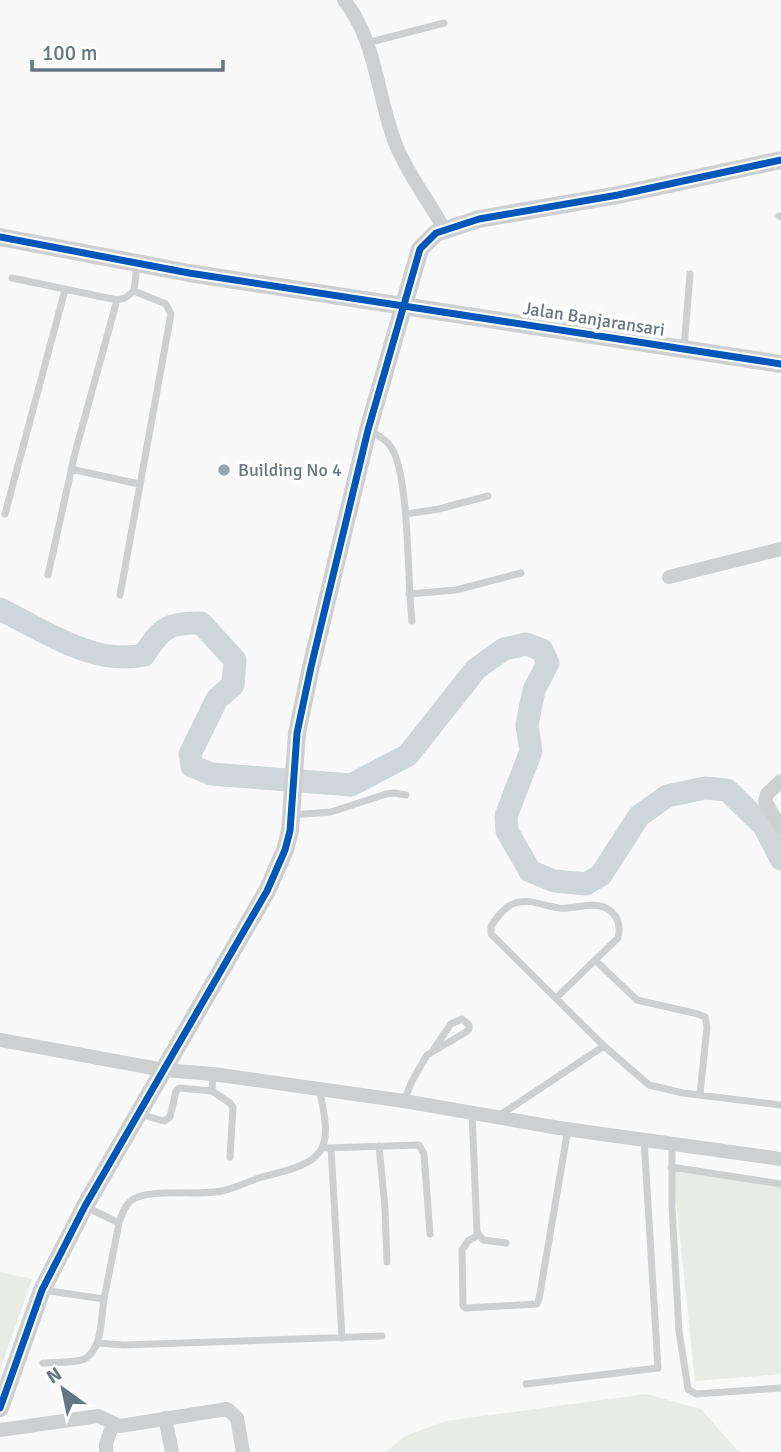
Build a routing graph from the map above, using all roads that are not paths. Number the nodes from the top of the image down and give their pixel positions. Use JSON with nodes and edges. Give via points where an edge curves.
{"nodes":[{"id":1,"x":344,"y":0,"type":"edge"},
{"id":2,"x":444,"y":23,"type":"dead end"},
{"id":3,"x":367,"y":43,"type":"junction"},
{"id":4,"x":781,"y":160,"type":"edge"},
{"id":5,"x":444,"y":229,"type":"junction"},
{"id":6,"x":0,"y":237,"type":"edge"},
{"id":7,"x":138,"y":265,"type":"junction"},
{"id":8,"x":690,"y":274,"type":"dead end"},
{"id":9,"x":12,"y":278,"type":"dead end"},
{"id":10,"x":65,"y":290,"type":"junction"},
{"id":11,"x":134,"y":291,"type":"junction"},
{"id":12,"x":117,"y":300,"type":"junction"},
{"id":13,"x":403,"y":305,"type":"junction"},
{"id":14,"x":684,"y":349,"type":"junction"},
{"id":15,"x":781,"y":364,"type":"edge"},
{"id":16,"x":368,"y":430,"type":"junction"},
{"id":17,"x":71,"y":469,"type":"junction"},
{"id":18,"x":139,"y":484,"type":"junction"},
{"id":19,"x":488,"y":496,"type":"dead end"},
{"id":20,"x":5,"y":513,"type":"dead end"},
{"id":21,"x":406,"y":514,"type":"junction"},
{"id":22,"x":781,"y":548,"type":"edge"},
{"id":23,"x":521,"y":573,"type":"dead end"},
{"id":24,"x":48,"y":575,"type":"dead end"},
{"id":25,"x":669,"y":577,"type":"dead end"},
{"id":26,"x":409,"y":594,"type":"junction"},
{"id":27,"x":120,"y":595,"type":"dead end"},
{"id":28,"x":412,"y":621,"type":"dead end"},
{"id":29,"x":781,"y":780,"type":"edge"},
{"id":30,"x":406,"y":795,"type":"dead end"},
{"id":31,"x":291,"y":816,"type":"junction"},
{"id":32,"x":781,"y":828,"type":"edge"},
{"id":33,"x":596,"y":961,"type":"junction"},
{"id":34,"x":556,"y":998,"type":"junction"},
{"id":35,"x":0,"y":1040,"type":"edge"},
{"id":36,"x":604,"y":1046,"type":"junction"},
{"id":37,"x":433,"y":1050,"type":"junction"},
{"id":38,"x":164,"y":1070,"type":"junction"},
{"id":39,"x":213,"y":1074,"type":"junction"},
{"id":40,"x":319,"y":1089,"type":"junction"},
{"id":41,"x":212,"y":1091,"type":"junction"},
{"id":42,"x":700,"y":1094,"type":"junction"},
{"id":43,"x":404,"y":1101,"type":"junction"},
{"id":44,"x":781,"y":1104,"type":"edge"},
{"id":45,"x":472,"y":1113,"type":"junction"},
{"id":46,"x":139,"y":1114,"type":"junction"},
{"id":47,"x":496,"y":1118,"type":"junction"},
{"id":48,"x":568,"y":1129,"type":"junction"},
{"id":49,"x":643,"y":1138,"type":"junction"},
{"id":50,"x":672,"y":1144,"type":"junction"},
{"id":51,"x":379,"y":1146,"type":"junction"},
{"id":52,"x":327,"y":1148,"type":"junction"},
{"id":53,"x":230,"y":1157,"type":"dead end"},
{"id":54,"x":781,"y":1159,"type":"edge"},
{"id":55,"x":671,"y":1167,"type":"junction"},
{"id":56,"x":781,"y":1184,"type":"edge"},
{"id":57,"x":85,"y":1206,"type":"junction"},
{"id":58,"x":119,"y":1223,"type":"junction"},
{"id":59,"x":430,"y":1234,"type":"dead end"},
{"id":60,"x":478,"y":1235,"type":"junction"},
{"id":61,"x":506,"y":1243,"type":"dead end"},
{"id":62,"x":387,"y":1262,"type":"dead end"},
{"id":63,"x":42,"y":1290,"type":"junction"},
{"id":64,"x":104,"y":1299,"type":"junction"},
{"id":65,"x":382,"y":1336,"type":"dead end"},
{"id":66,"x":342,"y":1338,"type":"junction"},
{"id":67,"x":98,"y":1343,"type":"junction"},
{"id":68,"x":43,"y":1363,"type":"dead end"},
{"id":69,"x":526,"y":1384,"type":"dead end"},
{"id":70,"x":781,"y":1388,"type":"edge"},
{"id":71,"x":0,"y":1408,"type":"edge"},
{"id":72,"x":165,"y":1418,"type":"junction"},
{"id":73,"x":113,"y":1424,"type":"junction"},
{"id":74,"x":0,"y":1430,"type":"edge"},
{"id":75,"x":106,"y":1452,"type":"edge"},
{"id":76,"x":172,"y":1452,"type":"edge"},
{"id":77,"x":243,"y":1452,"type":"edge"}],
"edges":[{"from":1,"to":3,"type":"street"},
{"from":2,"to":3,"type":"lane"},
{"from":3,"to":5,"type":"street","via":[[397,149]]},
{"from":4,"to":5,"type":"street"},
{"from":5,"to":13,"type":"street","via":[[420,249]]},
{"from":6,"to":7,"type":"street","name":"Jalan Banjaransari"},
{"from":7,"to":11,"type":"lane"},
{"from":7,"to":13,"type":"street","name":"Jalan Banjaransari"},
{"from":8,"to":14,"type":"lane"},
{"from":9,"to":10,"type":"lane"},
{"from":10,"to":12,"type":"lane"},
{"from":10,"to":20,"type":"lane"},
{"from":11,"to":12,"type":"lane"},
{"from":11,"to":18,"type":"lane","via":[[166,304],[172,314]]},
{"from":12,"to":17,"type":"lane"},
{"from":13,"to":14,"type":"street","name":"Jalan Banjaransari"},
{"from":13,"to":16,"type":"street"},
{"from":14,"to":15,"type":"street","name":"Jalan Banjaransari"},
{"from":16,"to":21,"type":"lane","via":[[384,439],[397,458]]},
{"from":16,"to":31,"type":"street","via":[[301,712]]},
{"from":17,"to":18,"type":"lane"},
{"from":17,"to":24,"type":"lane"},
{"from":18,"to":27,"type":"lane"},
{"from":19,"to":21,"type":"lane"},
{"from":21,"to":26,"type":"lane"},
{"from":22,"to":25,"type":"street"},
{"from":23,"to":26,"type":"lane","via":[[456,590]]},
{"from":26,"to":28,"type":"lane"},
{"from":29,"to":32,"type":"street","via":[[765,800]]},
{"from":30,"to":31,"type":"lane","via":[[386,794],[331,812]]},
{"from":31,"to":38,"type":"street","via":[[285,850],[271,882]]},
{"from":33,"to":34,"type":"lane"},
{"from":33,"to":34,"type":"lane","via":[[620,930],[607,908],[559,908],[528,900],[510,905],[491,926],[491,934]]},
{"from":33,"to":42,"type":"lane","via":[[637,1000],[705,1017]]},
{"from":34,"to":36,"type":"lane"},
{"from":35,"to":38,"type":"street"},
{"from":36,"to":42,"type":"lane","via":[[649,1085]]},
{"from":36,"to":47,"type":"lane"},
{"from":37,"to":37,"type":"lane","via":[[466,1032],[467,1022],[459,1019],[451,1024]]},
{"from":37,"to":43,"type":"lane","via":[[422,1061]]},
{"from":38,"to":39,"type":"street"},
{"from":38,"to":46,"type":"street"},
{"from":39,"to":40,"type":"street"},
{"from":39,"to":41,"type":"lane"},
{"from":40,"to":43,"type":"street"},
{"from":40,"to":52,"type":"lane"},
{"from":41,"to":46,"type":"lane","via":[[179,1088],[170,1117],[164,1121]]},
{"from":41,"to":53,"type":"lane","via":[[233,1108]]},
{"from":42,"to":44,"type":"lane"},
{"from":43,"to":45,"type":"street"},
{"from":45,"to":47,"type":"street"},
{"from":45,"to":60,"type":"lane"},
{"from":46,"to":57,"type":"street"},
{"from":47,"to":48,"type":"street"},
{"from":48,"to":49,"type":"street"},
{"from":48,"to":60,"type":"lane","via":[[537,1304],[463,1306],[462,1250]]},
{"from":49,"to":50,"type":"street"},
{"from":49,"to":69,"type":"lane","via":[[657,1368]]},
{"from":50,"to":54,"type":"street"},
{"from":50,"to":55,"type":"lane"},
{"from":51,"to":52,"type":"lane"},
{"from":51,"to":59,"type":"lane","via":[[415,1144],[422,1149]]},
{"from":51,"to":62,"type":"lane"},
{"from":52,"to":58,"type":"lane","via":[[309,1164],[222,1191],[140,1195],[127,1205]]},
{"from":52,"to":66,"type":"lane"},
{"from":55,"to":56,"type":"lane"},
{"from":55,"to":70,"type":"lane","via":[[679,1331],[688,1390],[696,1394]]},
{"from":57,"to":58,"type":"lane"},
{"from":57,"to":63,"type":"street"},
{"from":58,"to":64,"type":"lane"},
{"from":60,"to":61,"type":"lane"},
{"from":63,"to":64,"type":"lane"},
{"from":63,"to":71,"type":"street"},
{"from":64,"to":67,"type":"lane"},
{"from":65,"to":66,"type":"lane"},
{"from":66,"to":67,"type":"lane"},
{"from":67,"to":68,"type":"lane","via":[[80,1360]]},
{"from":72,"to":73,"type":"street"},
{"from":72,"to":76,"type":"street"},
{"from":72,"to":77,"type":"street","via":[[231,1410],[237,1418]]},
{"from":73,"to":74,"type":"street","via":[[98,1416]]},
{"from":73,"to":75,"type":"street"}]}
